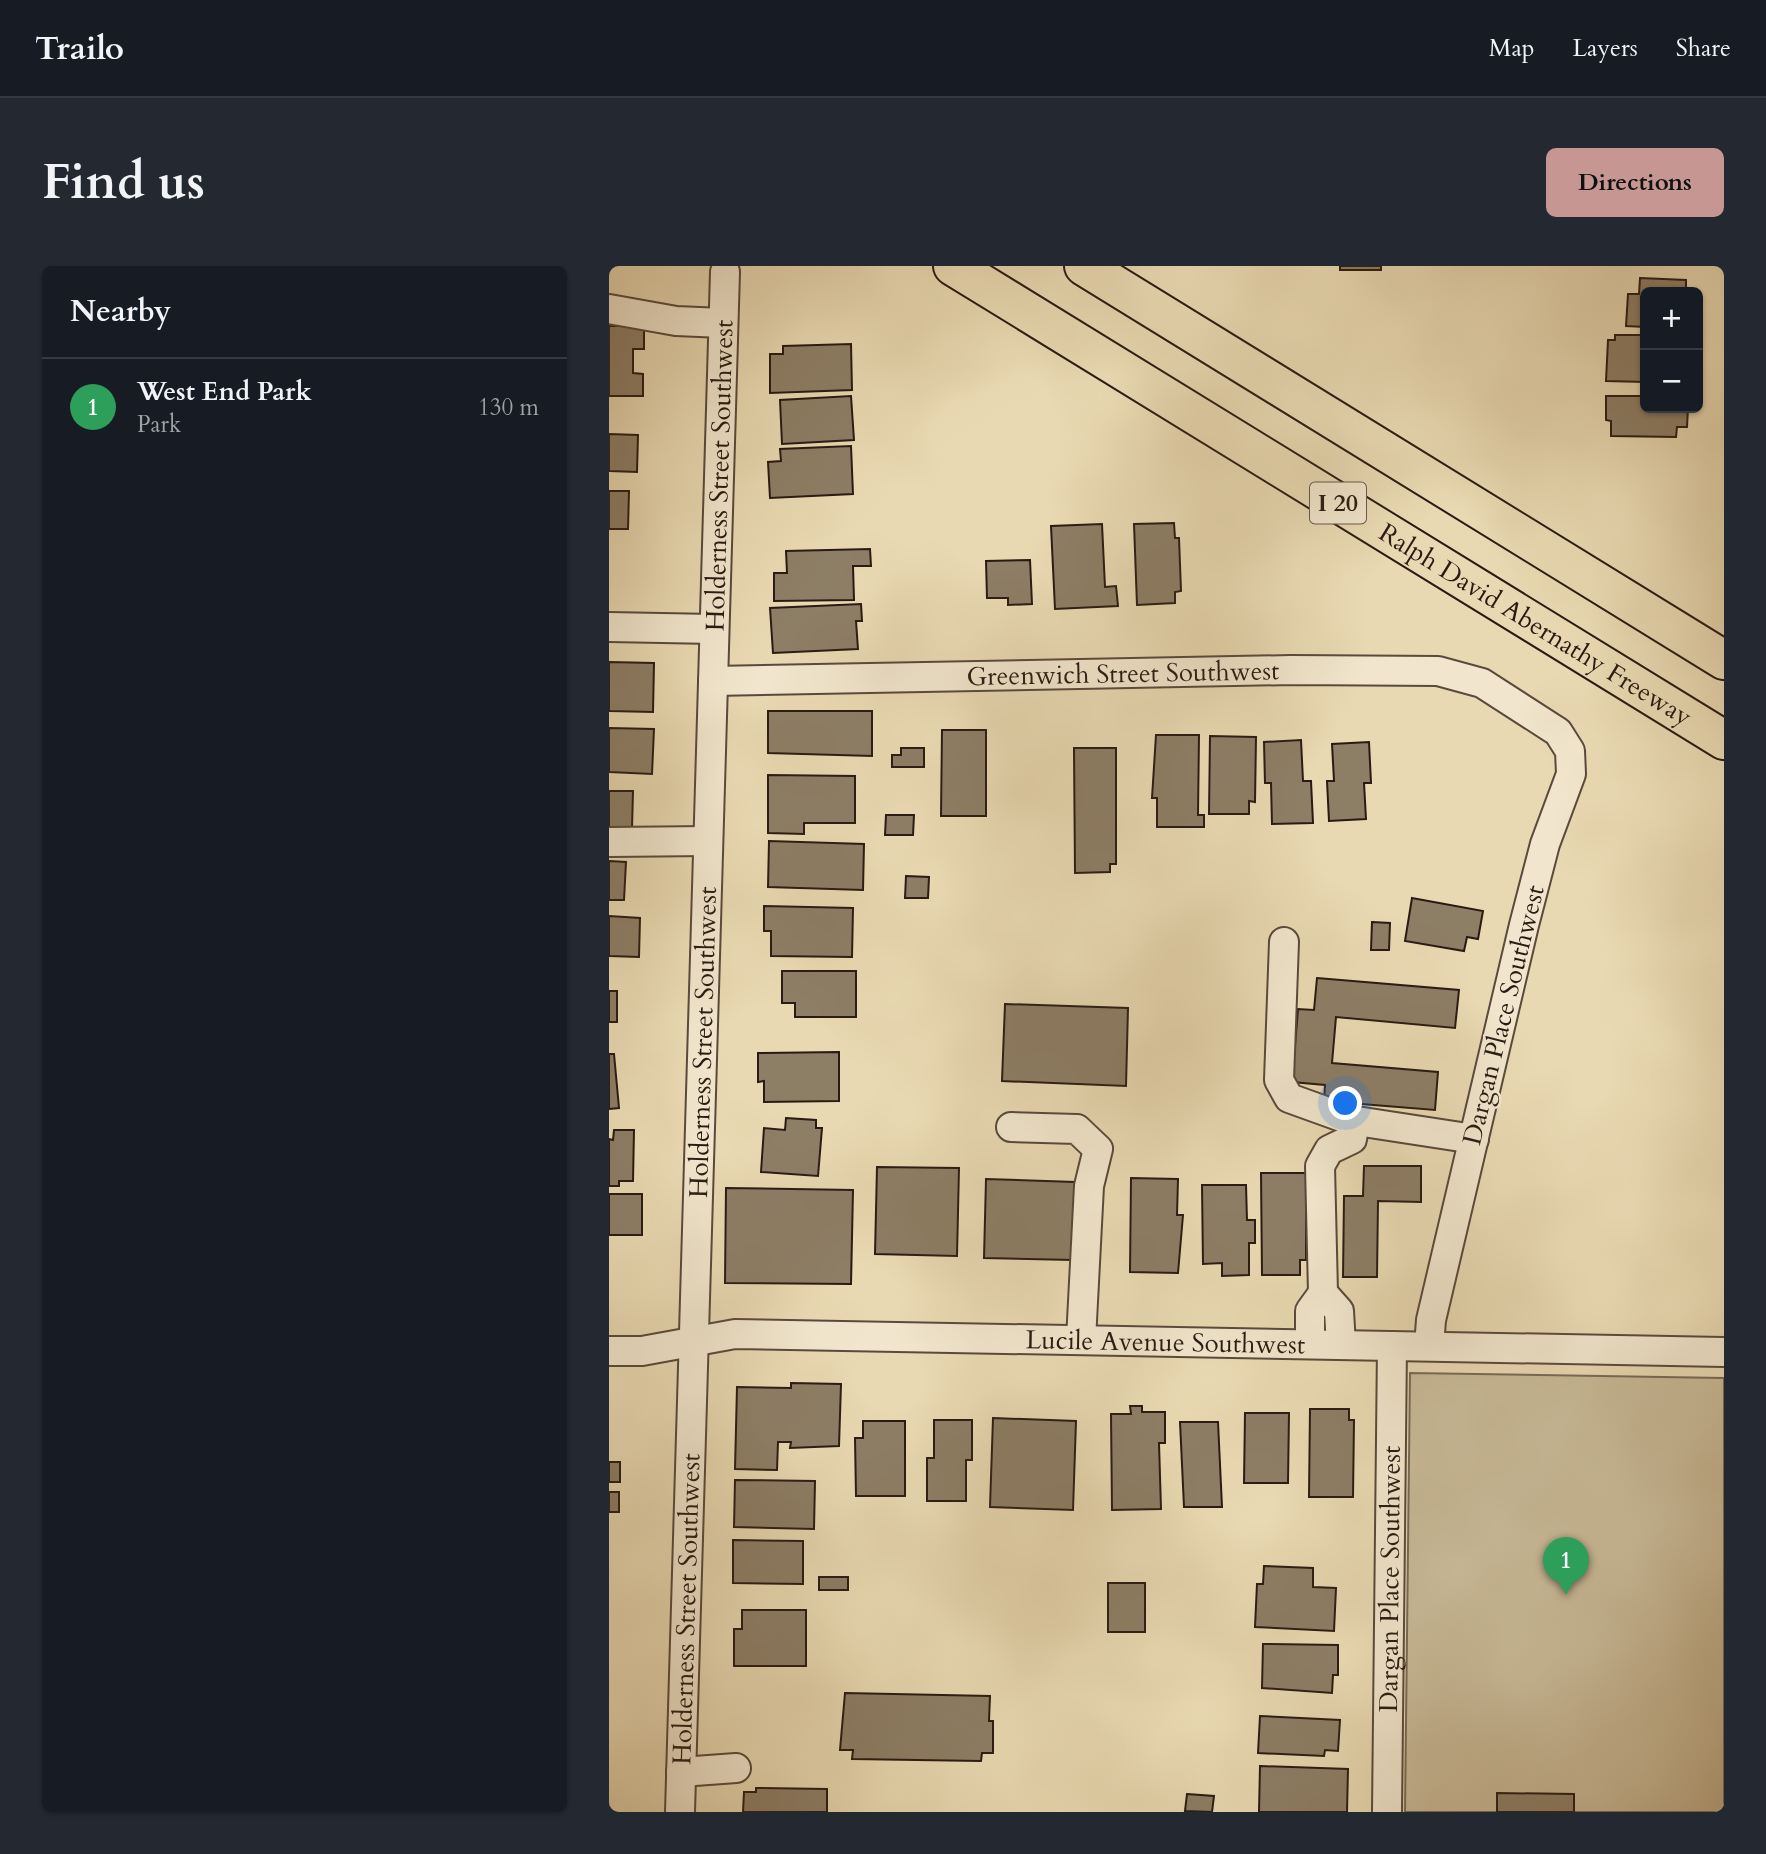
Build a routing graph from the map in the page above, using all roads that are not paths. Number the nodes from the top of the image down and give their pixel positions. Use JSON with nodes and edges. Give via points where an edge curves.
{"nodes":[{"id":1,"x":953,"y":266,"type":"edge"},
{"id":2,"x":1084,"y":266,"type":"edge"},
{"id":3,"x":725,"y":272,"type":"dead end"},
{"id":4,"x":609,"y":309,"type":"edge"},
{"id":5,"x":723,"y":323,"type":"junction"},
{"id":6,"x":609,"y":627,"type":"edge"},
{"id":7,"x":715,"y":629,"type":"junction"},
{"id":8,"x":1724,"y":660,"type":"edge"},
{"id":9,"x":713,"y":681,"type":"junction"},
{"id":10,"x":1522,"y":709,"type":"joint"},
{"id":11,"x":1724,"y":740,"type":"edge"},
{"id":12,"x":708,"y":841,"type":"junction"},
{"id":13,"x":609,"y":842,"type":"edge"},
{"id":14,"x":1284,"y":942,"type":"dead end"},
{"id":15,"x":1355,"y":1121,"type":"junction"},
{"id":16,"x":1011,"y":1126,"type":"dead end"},
{"id":17,"x":1474,"y":1139,"type":"junction"},
{"id":18,"x":1323,"y":1293,"type":"junction"},
{"id":19,"x":1081,"y":1340,"type":"junction"},
{"id":20,"x":694,"y":1341,"type":"junction"},
{"id":21,"x":1310,"y":1344,"type":"junction"},
{"id":22,"x":1341,"y":1345,"type":"junction"},
{"id":23,"x":1392,"y":1346,"type":"junction"},
{"id":24,"x":1429,"y":1346,"type":"junction"},
{"id":25,"x":609,"y":1351,"type":"edge"},
{"id":26,"x":1724,"y":1352,"type":"edge"},
{"id":27,"x":736,"y":1768,"type":"dead end"},
{"id":28,"x":681,"y":1772,"type":"junction"},
{"id":29,"x":680,"y":1812,"type":"edge"},
{"id":30,"x":1387,"y":1812,"type":"edge"}],
"edges":[{"from":1,"to":11,"type":"highway","name":"Ralph David Abernathy Freeway","number":"I 20"},
{"from":2,"to":8,"type":"highway","number":"I 20"},
{"from":3,"to":5,"type":"street","name":"Holderness Street Southwest"},
{"from":4,"to":5,"type":"street","via":[[676,321]]},
{"from":5,"to":7,"type":"street","name":"Holderness Street Southwest"},
{"from":6,"to":7,"type":"street"},
{"from":7,"to":9,"type":"street","name":"Holderness Street Southwest"},
{"from":9,"to":10,"type":"street","name":"Greenwich Street Southwest","via":[[1438,671],[1482,682]]},
{"from":9,"to":12,"type":"street","name":"Holderness Street Southwest"},
{"from":10,"to":17,"type":"street","name":"Dargan Place Southwest","via":[[1558,732],[1570,751],[1571,774],[1545,844]]},
{"from":12,"to":13,"type":"street"},
{"from":12,"to":20,"type":"street","name":"Holderness Street Southwest"},
{"from":14,"to":15,"type":"street","via":[[1279,1080],[1289,1098]]},
{"from":15,"to":17,"type":"street"},
{"from":15,"to":18,"type":"street","via":[[1352,1139],[1329,1150],[1320,1166]]},
{"from":16,"to":19,"type":"street","via":[[1077,1129],[1098,1149],[1089,1186]]},
{"from":17,"to":24,"type":"street","name":"Dargan Place Southwest","via":[[1431,1320]]},
{"from":18,"to":21,"type":"street","via":[[1310,1311]]},
{"from":18,"to":22,"type":"street","via":[[1339,1311]]},
{"from":19,"to":20,"type":"street","name":"Lucile Avenue Southwest","via":[[735,1334]]},
{"from":19,"to":21,"type":"street","name":"Lucile Avenue Southwest"},
{"from":20,"to":25,"type":"street","name":"Lucile Avenue Southwest","via":[[642,1351]]},
{"from":20,"to":28,"type":"street","name":"Holderness Street Southwest"},
{"from":21,"to":22,"type":"street","name":"Lucile Avenue Southwest"},
{"from":22,"to":23,"type":"street","name":"Lucile Avenue Southwest"},
{"from":23,"to":24,"type":"street","name":"Lucile Avenue Southwest"},
{"from":23,"to":30,"type":"street","name":"Dargan Place Southwest"},
{"from":24,"to":26,"type":"street","name":"Lucile Avenue Southwest"},
{"from":27,"to":28,"type":"street"},
{"from":28,"to":29,"type":"street","name":"Holderness Street Southwest"}]}
